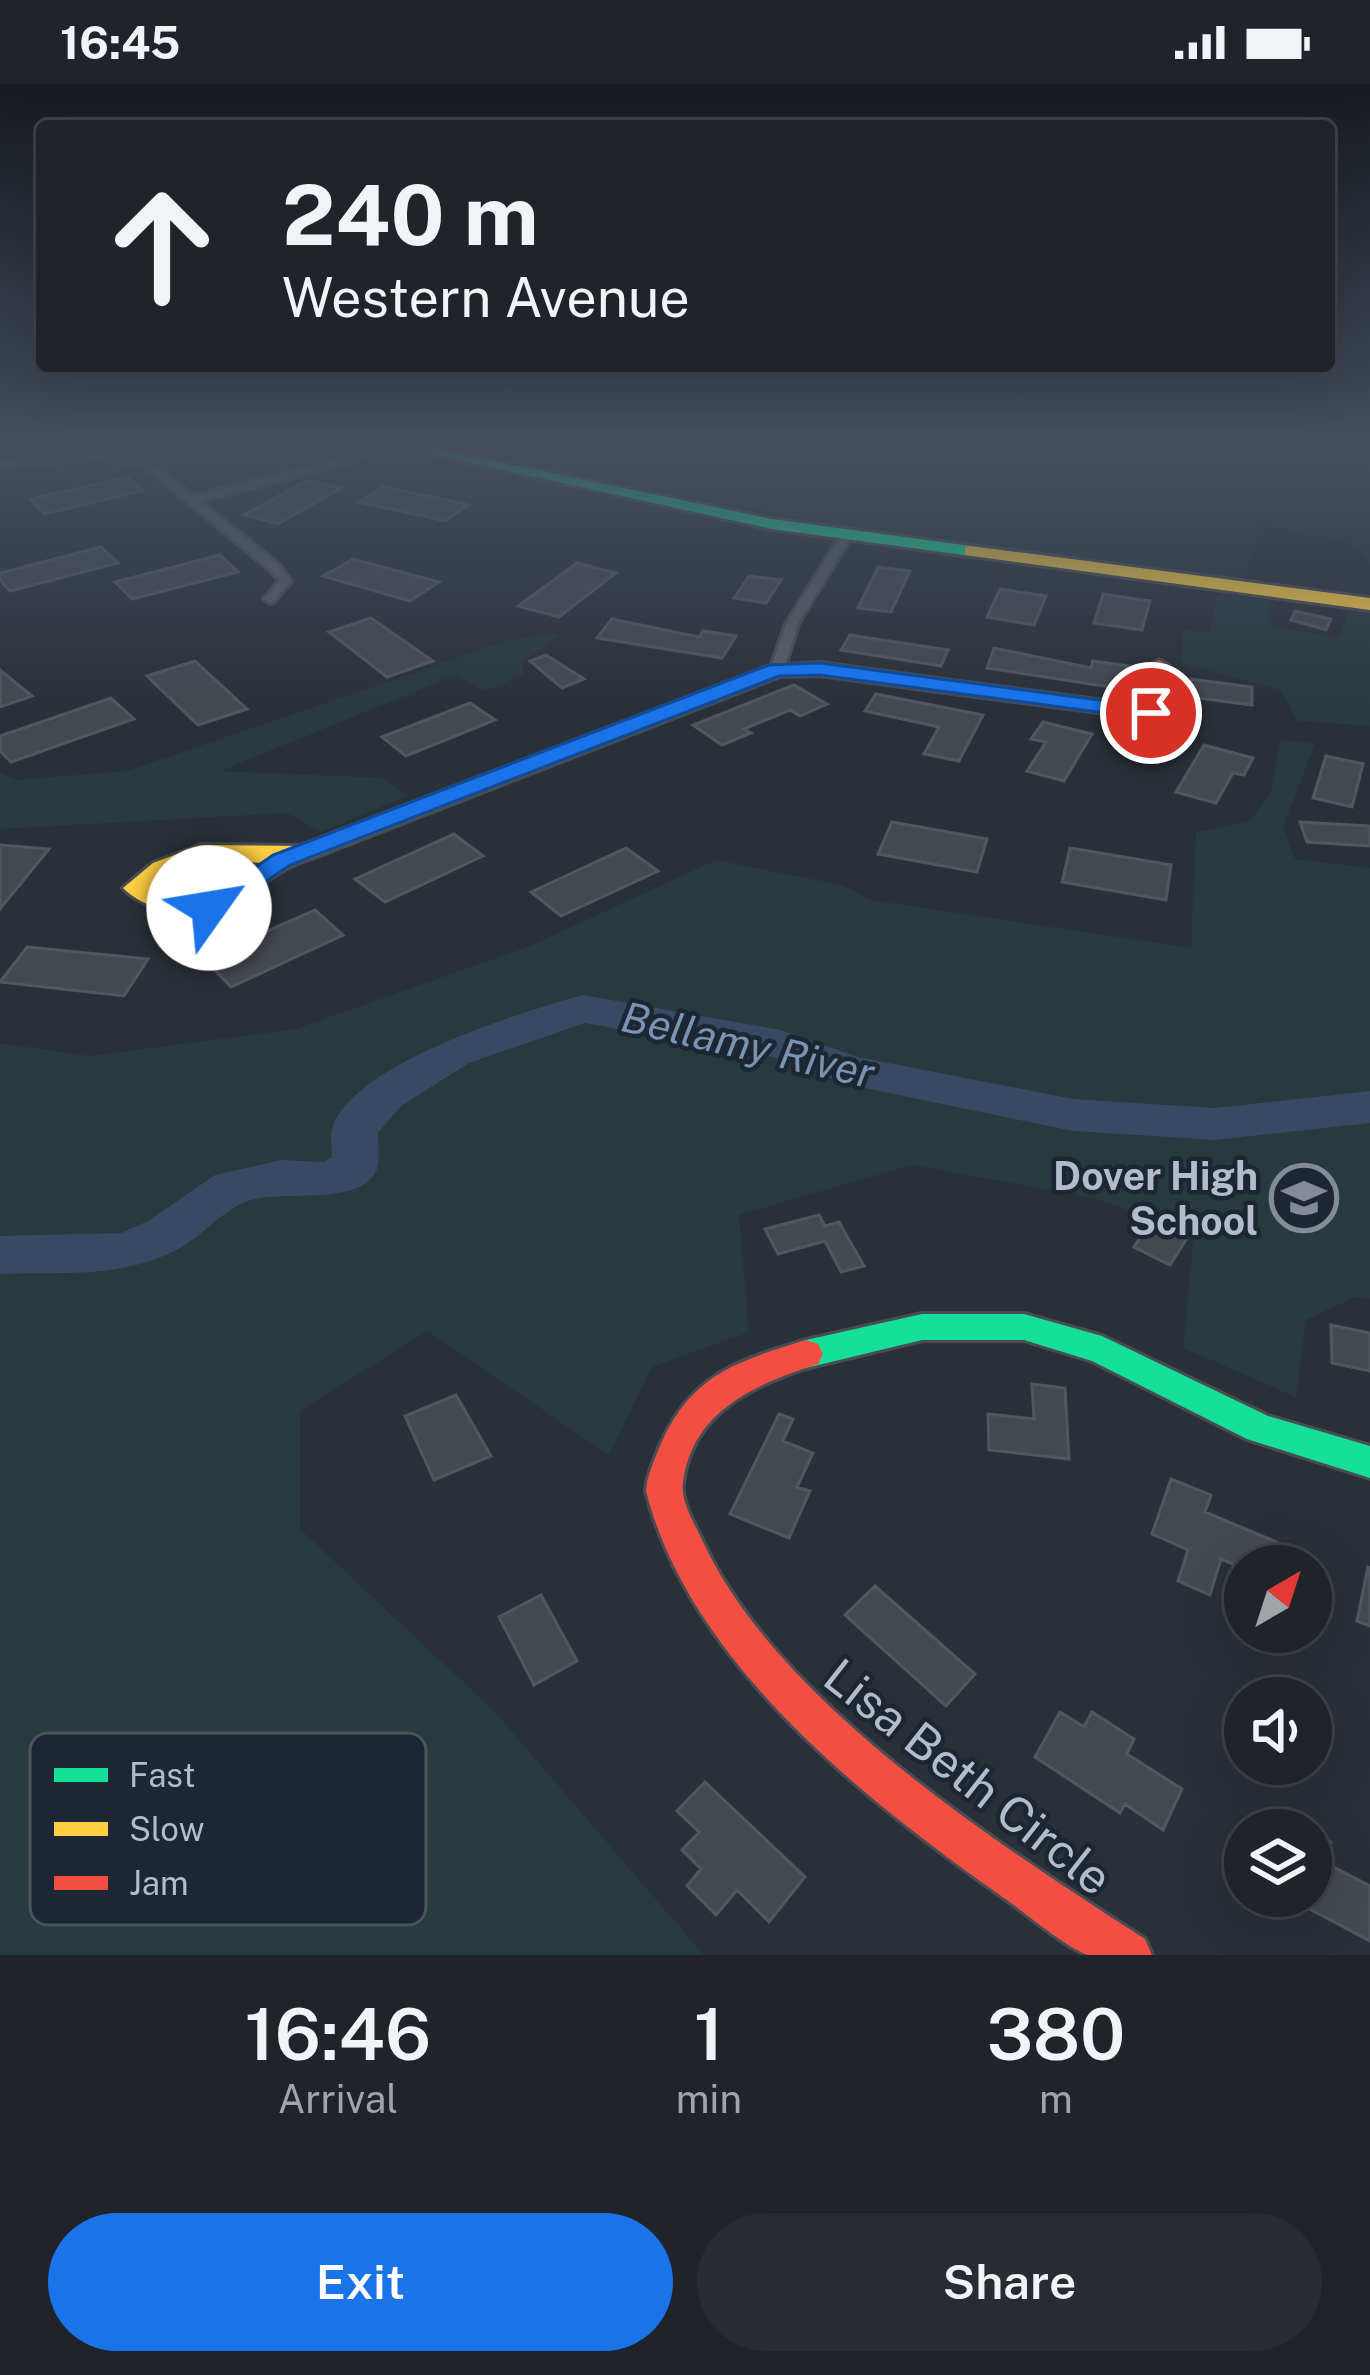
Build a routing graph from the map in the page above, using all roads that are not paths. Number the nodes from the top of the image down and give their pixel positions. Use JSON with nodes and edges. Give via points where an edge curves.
{"nodes":[{"id":1,"x":234,"y":534,"type":"edge"},
{"id":2,"x":835,"y":534,"type":"edge"},
{"id":3,"x":845,"y":536,"type":"junction"},
{"id":4,"x":270,"y":599,"type":"dead end"},
{"id":5,"x":1370,"y":604,"type":"edge"},
{"id":6,"x":1159,"y":666,"type":"dead end"},
{"id":7,"x":776,"y":670,"type":"junction"},
{"id":8,"x":282,"y":860,"type":"dead end"},
{"id":9,"x":1370,"y":1462,"type":"edge"},
{"id":10,"x":1129,"y":1955,"type":"edge"}],
"edges":[{"from":1,"to":4,"type":"street","via":[[282,575],[283,587]]},
{"from":2,"to":3,"type":"street"},
{"from":3,"to":5,"type":"street"},
{"from":3,"to":7,"type":"street","via":[[792,624]]},
{"from":6,"to":7,"type":"street","via":[[1151,713],[820,669]]},
{"from":7,"to":8,"type":"street"},
{"from":9,"to":10,"type":"street","name":"Lisa Beth Circle","via":[[1228,1413],[1096,1348],[1024,1327],[945,1324],[811,1351],[745,1374],[713,1390],[672,1439],[662,1503],[692,1568],[760,1663],[873,1770]]}]}
